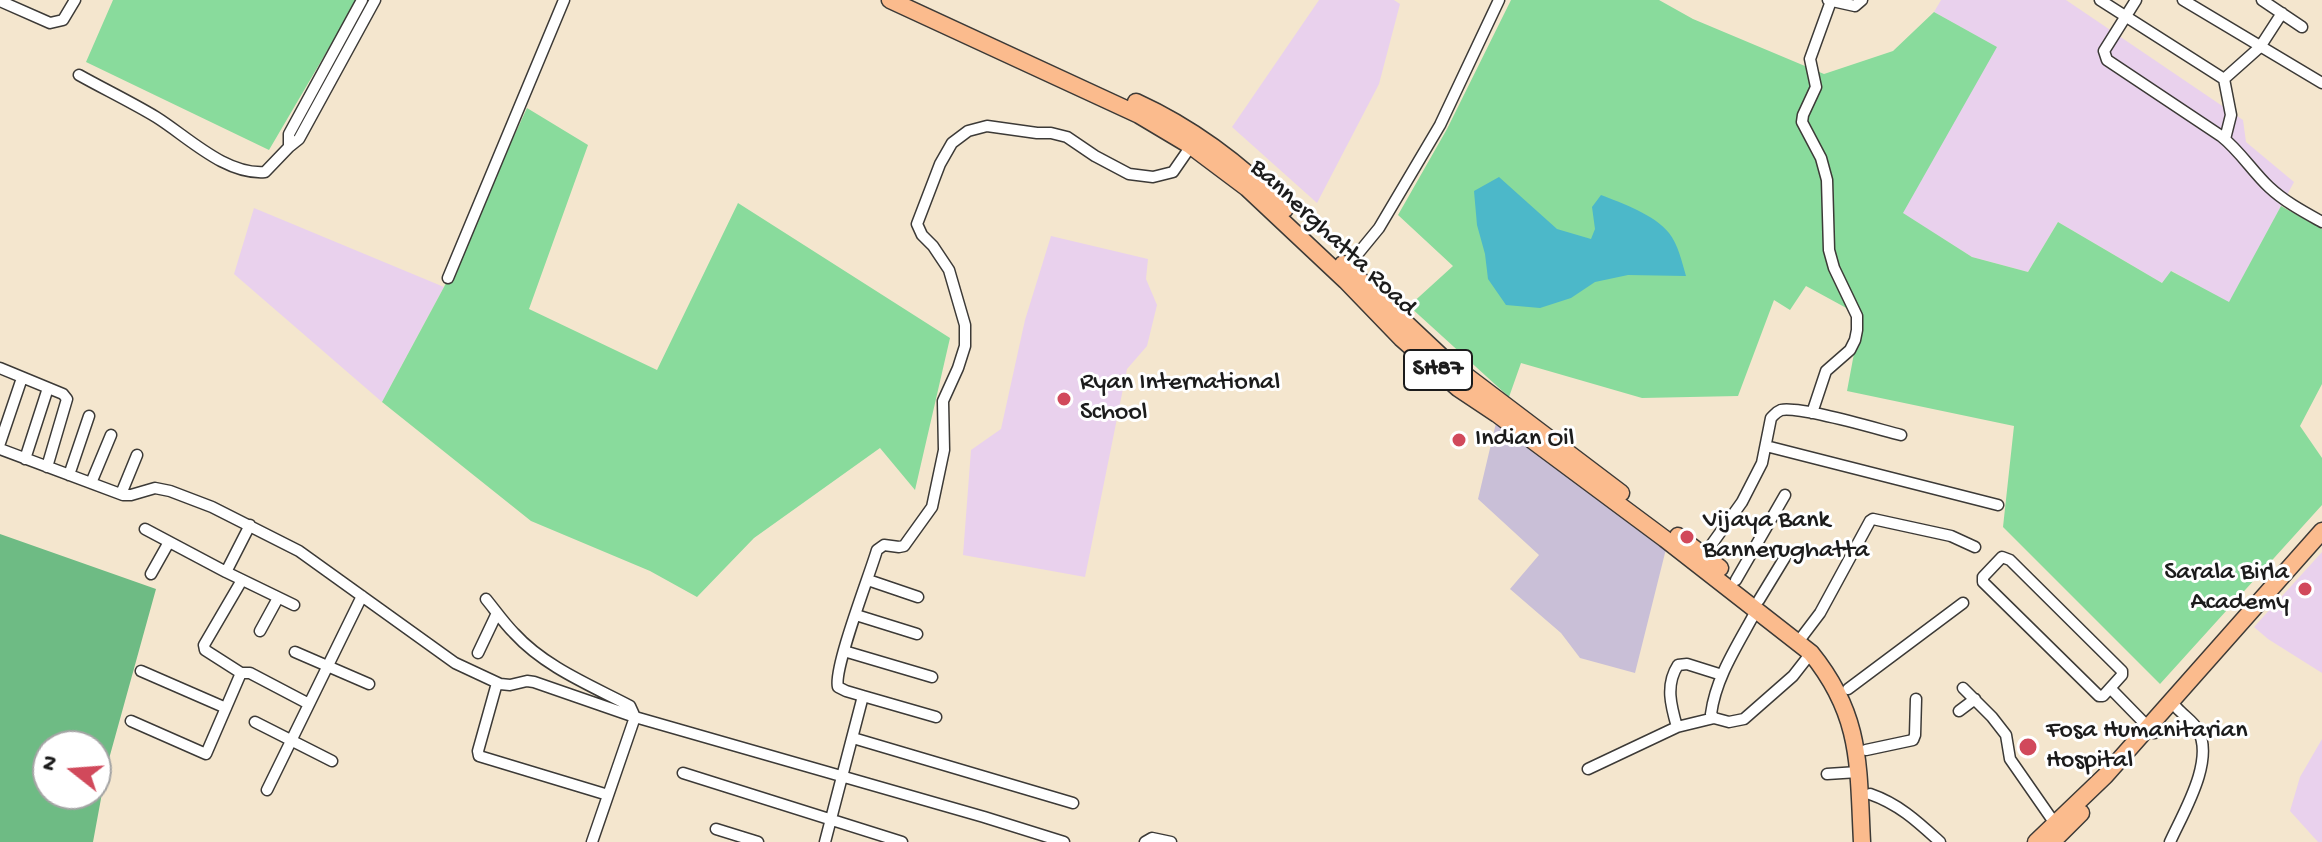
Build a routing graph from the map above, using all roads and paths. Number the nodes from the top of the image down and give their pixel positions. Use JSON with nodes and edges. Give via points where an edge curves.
{"nodes":[{"id":1,"x":75,"y":0,"type":"edge"},
{"id":2,"x":362,"y":0,"type":"edge"},
{"id":3,"x":375,"y":0,"type":"edge"},
{"id":4,"x":564,"y":0,"type":"edge"},
{"id":5,"x":890,"y":0,"type":"edge"},
{"id":6,"x":917,"y":0,"type":"edge"},
{"id":7,"x":1499,"y":0,"type":"edge"},
{"id":8,"x":1862,"y":0,"type":"edge"},
{"id":9,"x":2100,"y":0,"type":"edge"},
{"id":10,"x":2136,"y":0,"type":"edge"},
{"id":11,"x":2183,"y":0,"type":"edge"},
{"id":12,"x":2262,"y":0,"type":"edge"},
{"id":13,"x":0,"y":1,"type":"edge"},
{"id":14,"x":1830,"y":1,"type":"edge"},
{"id":15,"x":2282,"y":13,"type":"junction"},
{"id":16,"x":2125,"y":17,"type":"junction"},
{"id":17,"x":2302,"y":27,"type":"dead end"},
{"id":18,"x":2260,"y":47,"type":"junction"},
{"id":19,"x":79,"y":75,"type":"dead end"},
{"id":20,"x":2224,"y":79,"type":"junction"},
{"id":21,"x":2322,"y":83,"type":"edge"},
{"id":22,"x":2225,"y":139,"type":"junction"},
{"id":23,"x":1191,"y":146,"type":"junction"},
{"id":24,"x":289,"y":147,"type":"junction"},
{"id":25,"x":2322,"y":222,"type":"edge"},
{"id":26,"x":1347,"y":267,"type":"junction"},
{"id":27,"x":448,"y":278,"type":"dead end"},
{"id":28,"x":0,"y":368,"type":"edge"},
{"id":29,"x":22,"y":378,"type":"junction"},
{"id":30,"x":48,"y":388,"type":"junction"},
{"id":31,"x":1812,"y":413,"type":"junction"},
{"id":32,"x":89,"y":416,"type":"dead end"},
{"id":33,"x":111,"y":435,"type":"dead end"},
{"id":34,"x":1901,"y":435,"type":"dead end"},
{"id":35,"x":0,"y":446,"type":"edge"},
{"id":36,"x":1766,"y":446,"type":"junction"},
{"id":37,"x":137,"y":455,"type":"dead end"},
{"id":38,"x":25,"y":459,"type":"junction"},
{"id":39,"x":1568,"y":460,"type":"junction"},
{"id":40,"x":47,"y":467,"type":"junction"},
{"id":41,"x":69,"y":475,"type":"junction"},
{"id":42,"x":91,"y":483,"type":"junction"},
{"id":43,"x":121,"y":494,"type":"junction"},
{"id":44,"x":1785,"y":495,"type":"dead end"},
{"id":45,"x":1998,"y":505,"type":"dead end"},
{"id":46,"x":250,"y":525,"type":"junction"},
{"id":47,"x":145,"y":529,"type":"dead end"},
{"id":48,"x":2322,"y":531,"type":"edge"},
{"id":49,"x":169,"y":542,"type":"junction"},
{"id":50,"x":2322,"y":544,"type":"edge"},
{"id":51,"x":1975,"y":547,"type":"dead end"},
{"id":52,"x":1787,"y":554,"type":"dead end"},
{"id":53,"x":1704,"y":555,"type":"junction"},
{"id":54,"x":226,"y":572,"type":"junction"},
{"id":55,"x":151,"y":574,"type":"dead end"},
{"id":56,"x":242,"y":580,"type":"junction"},
{"id":57,"x":868,"y":580,"type":"junction"},
{"id":58,"x":1736,"y":580,"type":"junction"},
{"id":59,"x":362,"y":596,"type":"junction"},
{"id":60,"x":918,"y":597,"type":"dead end"},
{"id":61,"x":278,"y":598,"type":"junction"},
{"id":62,"x":486,"y":599,"type":"dead end"},
{"id":63,"x":1963,"y":603,"type":"dead end"},
{"id":64,"x":294,"y":605,"type":"dead end"},
{"id":65,"x":1758,"y":605,"type":"junction"},
{"id":66,"x":497,"y":613,"type":"junction"},
{"id":67,"x":856,"y":615,"type":"junction"},
{"id":68,"x":260,"y":631,"type":"dead end"},
{"id":69,"x":917,"y":634,"type":"dead end"},
{"id":70,"x":1804,"y":643,"type":"junction"},
{"id":71,"x":844,"y":651,"type":"junction"},
{"id":72,"x":295,"y":652,"type":"dead end"},
{"id":73,"x":478,"y":653,"type":"dead end"},
{"id":74,"x":328,"y":666,"type":"junction"},
{"id":75,"x":141,"y":671,"type":"dead end"},
{"id":76,"x":241,"y":673,"type":"junction"},
{"id":77,"x":1722,"y":675,"type":"junction"},
{"id":78,"x":932,"y":677,"type":"dead end"},
{"id":79,"x":497,"y":683,"type":"junction"},
{"id":80,"x":369,"y":684,"type":"dead end"},
{"id":81,"x":1963,"y":688,"type":"dead end"},
{"id":82,"x":1848,"y":689,"type":"junction"},
{"id":83,"x":2111,"y":689,"type":"junction"},
{"id":84,"x":863,"y":696,"type":"junction"},
{"id":85,"x":1916,"y":699,"type":"dead end"},
{"id":86,"x":1975,"y":699,"type":"junction"},
{"id":87,"x":309,"y":704,"type":"junction"},
{"id":88,"x":226,"y":708,"type":"junction"},
{"id":89,"x":2177,"y":708,"type":"junction"},
{"id":90,"x":1959,"y":711,"type":"dead end"},
{"id":91,"x":635,"y":717,"type":"junction"},
{"id":92,"x":936,"y":717,"type":"dead end"},
{"id":93,"x":1714,"y":718,"type":"junction"},
{"id":94,"x":131,"y":721,"type":"dead end"},
{"id":95,"x":255,"y":722,"type":"dead end"},
{"id":96,"x":1677,"y":727,"type":"junction"},
{"id":97,"x":2152,"y":730,"type":"junction"},
{"id":98,"x":853,"y":738,"type":"junction"},
{"id":99,"x":292,"y":740,"type":"junction"},
{"id":100,"x":1866,"y":750,"type":"junction"},
{"id":101,"x":332,"y":761,"type":"dead end"},
{"id":102,"x":1588,"y":769,"type":"dead end"},
{"id":103,"x":1858,"y":772,"type":"junction"},
{"id":104,"x":683,"y":773,"type":"dead end"},
{"id":105,"x":1827,"y":774,"type":"dead end"},
{"id":106,"x":843,"y":776,"type":"junction"},
{"id":107,"x":267,"y":790,"type":"dead end"},
{"id":108,"x":1870,"y":794,"type":"junction"},
{"id":109,"x":608,"y":795,"type":"junction"},
{"id":110,"x":1073,"y":803,"type":"dead end"},
{"id":111,"x":830,"y":820,"type":"junction"},
{"id":112,"x":716,"y":829,"type":"dead end"},
{"id":113,"x":2056,"y":833,"type":"edge"},
{"id":114,"x":592,"y":842,"type":"edge"},
{"id":115,"x":758,"y":842,"type":"edge"},
{"id":116,"x":825,"y":842,"type":"edge"},
{"id":117,"x":902,"y":842,"type":"edge"},
{"id":118,"x":1064,"y":842,"type":"edge"},
{"id":119,"x":1145,"y":842,"type":"edge"},
{"id":120,"x":1171,"y":842,"type":"edge"},
{"id":121,"x":1862,"y":842,"type":"edge"},
{"id":122,"x":1873,"y":842,"type":"edge"},
{"id":123,"x":1940,"y":842,"type":"edge"},
{"id":124,"x":2036,"y":842,"type":"edge"},
{"id":125,"x":2170,"y":842,"type":"edge"}],
"edges":[{"from":1,"to":13,"type":"street","via":[[63,20],[50,23]]},
{"from":2,"to":24,"type":"street","via":[[289,134]]},
{"from":3,"to":24,"type":"street","via":[[299,139]]},
{"from":4,"to":27,"type":"street"},
{"from":5,"to":23,"type":"main road","name":"Bannerghatta Road","number":"SH87","via":[[1139,115]]},
{"from":6,"to":26,"type":"main road","name":"Bannerghatta Road","number":"SH87","via":[[1142,104],[1197,135],[1260,184]]},
{"from":7,"to":26,"type":"street","via":[[1440,125],[1379,228]]},
{"from":8,"to":14,"type":"street","via":[[1855,6]]},
{"from":9,"to":16,"type":"street"},
{"from":10,"to":16,"type":"street"},
{"from":11,"to":18,"type":"street"},
{"from":12,"to":15,"type":"street"},
{"from":14,"to":31,"type":"street","via":[[1810,59],[1816,87],[1802,122],[1827,180],[1829,250],[1857,316],[1857,330],[1850,350],[1826,371]]},
{"from":15,"to":17,"type":"street"},
{"from":15,"to":18,"type":"street"},
{"from":16,"to":20,"type":"street"},
{"from":16,"to":22,"type":"street","via":[[2104,51],[2107,60]]},
{"from":18,"to":20,"type":"street"},
{"from":18,"to":21,"type":"street"},
{"from":19,"to":24,"type":"street","via":[[237,168],[265,172]]},
{"from":20,"to":22,"type":"street","via":[[2231,115]]},
{"from":22,"to":25,"type":"street","via":[[2270,188]]},
{"from":23,"to":39,"type":"main road","name":"Bannerghatta Road","number":"SH87","via":[[1247,188],[1458,388]]},
{"from":23,"to":57,"type":"street","via":[[1173,172],[1144,177],[1120,171],[1057,134],[987,126],[952,143],[917,224],[949,270],[965,325],[965,346],[943,401],[944,450],[932,507],[904,546],[879,547]]},
{"from":26,"to":39,"type":"main road","name":"Bannerghatta Road","number":"SH87","via":[[1444,359]]},
{"from":28,"to":29,"type":"street"},
{"from":29,"to":30,"type":"street"},
{"from":29,"to":35,"type":"street"},
{"from":30,"to":38,"type":"street"},
{"from":30,"to":40,"type":"street","via":[[67,399]]},
{"from":31,"to":34,"type":"street"},
{"from":31,"to":36,"type":"street","via":[[1776,413]]},
{"from":32,"to":41,"type":"street"},
{"from":33,"to":42,"type":"street"},
{"from":35,"to":38,"type":"street"},
{"from":36,"to":45,"type":"street"},
{"from":36,"to":53,"type":"street","via":[[1742,502]]},
{"from":37,"to":43,"type":"street"},
{"from":38,"to":40,"type":"street"},
{"from":39,"to":53,"type":"main road","name":"Bannerghatta Road","number":"SH87"},
{"from":39,"to":65,"type":"main road","name":"Bannerghatta Road","number":"SH87"},
{"from":40,"to":41,"type":"street"},
{"from":41,"to":42,"type":"street"},
{"from":42,"to":43,"type":"street"},
{"from":43,"to":46,"type":"street","via":[[170,491]]},
{"from":44,"to":58,"type":"street"},
{"from":46,"to":54,"type":"street"},
{"from":46,"to":59,"type":"street","via":[[299,551]]},
{"from":47,"to":49,"type":"street"},
{"from":48,"to":97,"type":"main road"},
{"from":49,"to":54,"type":"street"},
{"from":49,"to":55,"type":"street"},
{"from":50,"to":89,"type":"main road"},
{"from":51,"to":70,"type":"street","via":[[1951,536],[1873,519]]},
{"from":52,"to":65,"type":"street"},
{"from":53,"to":58,"type":"main road","name":"Bannerghatta Road","number":"SH87"},
{"from":54,"to":56,"type":"street"},
{"from":56,"to":61,"type":"street"},
{"from":56,"to":76,"type":"street","via":[[204,645]]},
{"from":57,"to":60,"type":"street"},
{"from":57,"to":67,"type":"street"},
{"from":58,"to":65,"type":"main road","name":"Bannerghatta Road","number":"SH87"},
{"from":59,"to":74,"type":"street"},
{"from":59,"to":79,"type":"street","via":[[455,663]]},
{"from":61,"to":64,"type":"street"},
{"from":61,"to":68,"type":"street"},
{"from":62,"to":66,"type":"street"},
{"from":63,"to":82,"type":"street"},
{"from":65,"to":70,"type":"main road","name":"Bannerghatta Road","number":"SH87"},
{"from":65,"to":77,"type":"street"},
{"from":66,"to":73,"type":"street"},
{"from":66,"to":91,"type":"street","via":[[551,664],[630,706]]},
{"from":67,"to":69,"type":"street"},
{"from":67,"to":71,"type":"street"},
{"from":70,"to":82,"type":"main road","name":"Bannerghatta Road","number":"SH87","via":[[1833,663]]},
{"from":70,"to":93,"type":"street","via":[[1793,676],[1744,719]]},
{"from":70,"to":103,"type":"main road","name":"Bannerghatta Road","number":"SH87","via":[[1841,697]]},
{"from":71,"to":78,"type":"street"},
{"from":71,"to":84,"type":"street","via":[[838,687]]},
{"from":72,"to":74,"type":"street"},
{"from":74,"to":80,"type":"street"},
{"from":74,"to":87,"type":"street"},
{"from":75,"to":88,"type":"street"},
{"from":76,"to":87,"type":"street"},
{"from":76,"to":88,"type":"street"},
{"from":77,"to":93,"type":"street","via":[[1713,698]]},
{"from":77,"to":96,"type":"street","via":[[1678,665],[1670,684]]},
{"from":79,"to":91,"type":"street","via":[[534,682]]},
{"from":79,"to":109,"type":"street","via":[[479,756]]},
{"from":81,"to":86,"type":"street"},
{"from":82,"to":100,"type":"main road","name":"Bannerghatta Road","number":"SH87"},
{"from":83,"to":83,"type":"street","via":[[2099,696],[1983,582],[2002,557],[2122,671]]},
{"from":83,"to":97,"type":"street"},
{"from":84,"to":92,"type":"street"},
{"from":84,"to":98,"type":"street"},
{"from":85,"to":100,"type":"street","via":[[1913,740]]},
{"from":86,"to":90,"type":"street"},
{"from":86,"to":113,"type":"street","via":[[2006,735],[2010,759]]},
{"from":87,"to":99,"type":"street"},
{"from":88,"to":94,"type":"street","via":[[206,754]]},
{"from":89,"to":97,"type":"main road"},
{"from":89,"to":125,"type":"street","via":[[2198,730],[2204,750]]},
{"from":91,"to":106,"type":"street"},
{"from":91,"to":109,"type":"street"},
{"from":93,"to":96,"type":"street"},
{"from":95,"to":99,"type":"street"},
{"from":96,"to":102,"type":"street"},
{"from":97,"to":113,"type":"main road","via":[[2117,777]]},
{"from":98,"to":106,"type":"street"},
{"from":98,"to":110,"type":"street"},
{"from":99,"to":101,"type":"street"},
{"from":99,"to":107,"type":"street"},
{"from":100,"to":108,"type":"main road","name":"Bannerghatta Road","number":"SH87"},
{"from":103,"to":105,"type":"street"},
{"from":103,"to":121,"type":"main road","name":"Bannerghatta Road","number":"SH87"},
{"from":104,"to":111,"type":"street"},
{"from":106,"to":111,"type":"street"},
{"from":106,"to":118,"type":"street"},
{"from":108,"to":122,"type":"main road","name":"Bannerghatta Road","number":"SH87"},
{"from":108,"to":123,"type":"street","via":[[1907,812]]},
{"from":109,"to":114,"type":"street"},
{"from":111,"to":116,"type":"street"},
{"from":111,"to":117,"type":"street"},
{"from":112,"to":115,"type":"street"},
{"from":113,"to":124,"type":"main road"},
{"from":119,"to":120,"type":"street"}]}
